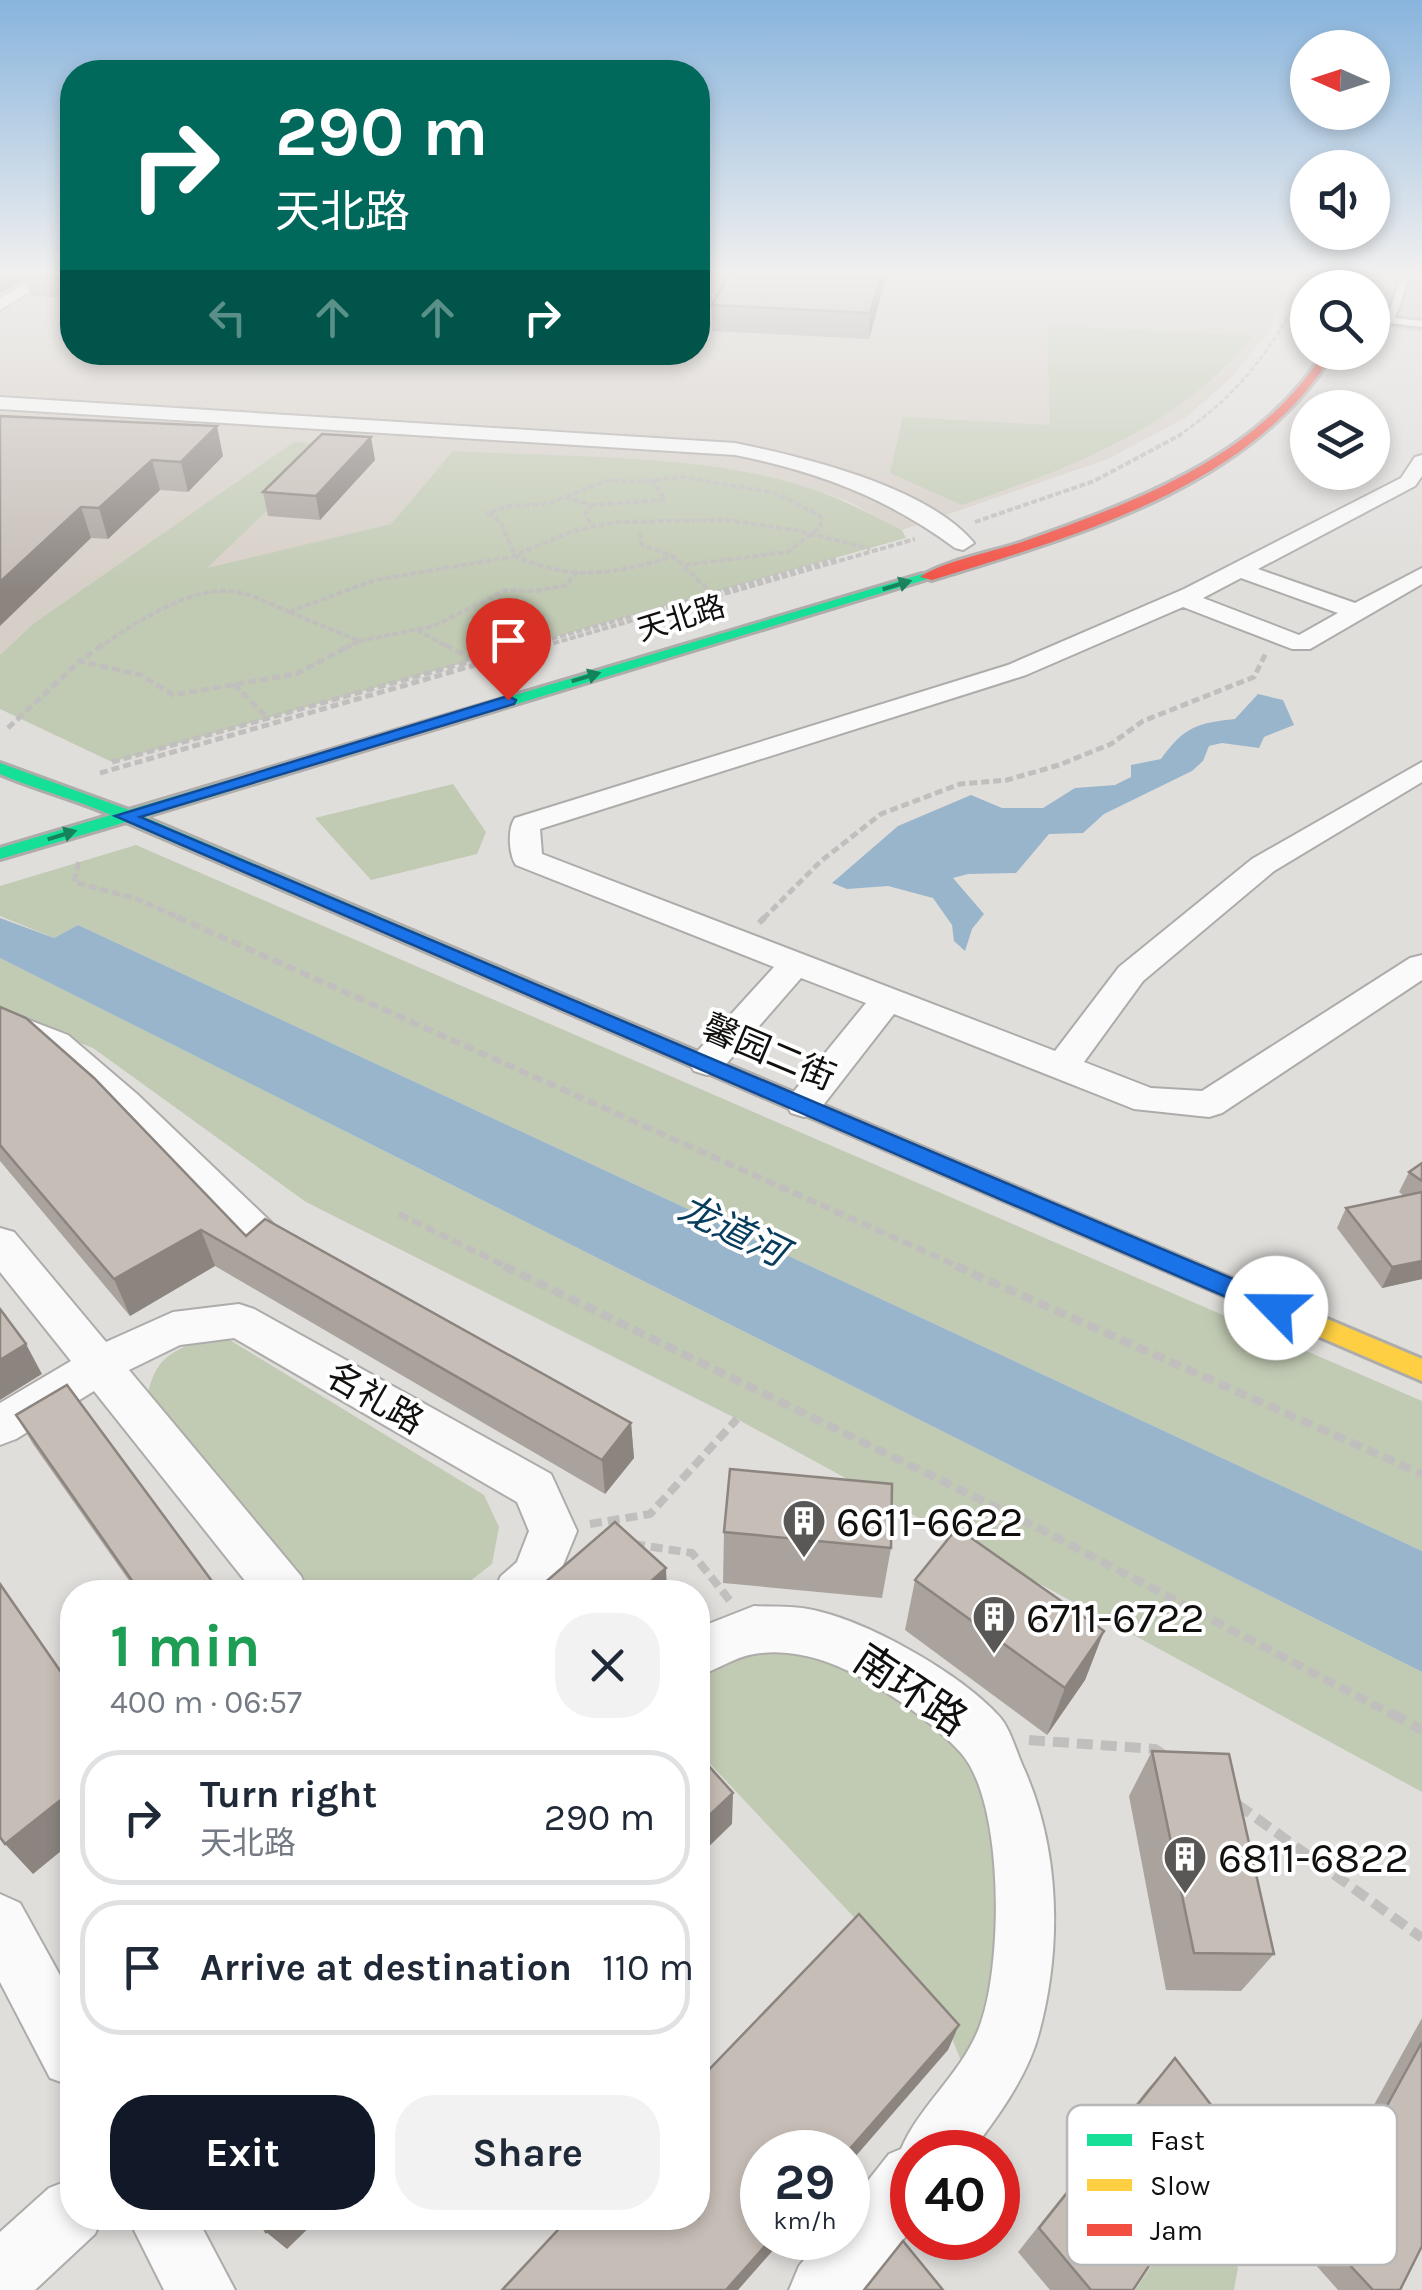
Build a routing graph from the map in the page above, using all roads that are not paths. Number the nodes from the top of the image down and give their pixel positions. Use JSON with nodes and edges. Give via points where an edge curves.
{"nodes":[{"id":1,"x":1313,"y":377,"type":"edge"},
{"id":2,"x":1268,"y":391,"type":"dead end"},
{"id":3,"x":0,"y":403,"type":"edge"},
{"id":4,"x":1422,"y":460,"type":"edge"},
{"id":5,"x":951,"y":534,"type":"junction"},
{"id":6,"x":1238,"y":569,"type":"junction"},
{"id":7,"x":1422,"y":574,"type":"edge"},
{"id":8,"x":1388,"y":596,"type":"junction"},
{"id":9,"x":1182,"y":598,"type":"junction"},
{"id":10,"x":753,"y":604,"type":"dead end"},
{"id":11,"x":1422,"y":605,"type":"edge"},
{"id":12,"x":1358,"y":613,"type":"junction"},
{"id":13,"x":4,"y":738,"type":"edge"},
{"id":14,"x":0,"y":768,"type":"edge"},
{"id":15,"x":1422,"y":770,"type":"edge"},
{"id":16,"x":124,"y":788,"type":"dead end"},
{"id":17,"x":88,"y":799,"type":"junction"},
{"id":18,"x":40,"y":814,"type":"dead end"},
{"id":19,"x":124,"y":816,"type":"junction"},
{"id":20,"x":0,"y":854,"type":"edge"},
{"id":21,"x":796,"y":963,"type":"junction"},
{"id":22,"x":1422,"y":965,"type":"edge"},
{"id":23,"x":888,"y":1000,"type":"junction"},
{"id":24,"x":0,"y":1020,"type":"edge"},
{"id":25,"x":707,"y":1063,"type":"junction"},
{"id":26,"x":1062,"y":1067,"type":"junction"},
{"id":27,"x":804,"y":1104,"type":"junction"},
{"id":28,"x":257,"y":1233,"type":"edge"},
{"id":29,"x":0,"y":1242,"type":"edge"},
{"id":30,"x":102,"y":1364,"type":"junction"},
{"id":31,"x":1422,"y":1370,"type":"edge"},
{"id":32,"x":0,"y":1426,"type":"edge"},
{"id":33,"x":274,"y":1580,"type":"edge"},
{"id":34,"x":532,"y":1580,"type":"edge"},
{"id":35,"x":710,"y":1647,"type":"edge"},
{"id":36,"x":0,"y":1924,"type":"edge"},
{"id":37,"x":60,"y":2034,"type":"edge"},
{"id":38,"x":950,"y":2130,"type":"edge"},
{"id":39,"x":890,"y":2205,"type":"edge"},
{"id":40,"x":60,"y":2222,"type":"edge"},
{"id":41,"x":168,"y":2230,"type":"edge"},
{"id":42,"x":0,"y":2277,"type":"edge"},
{"id":43,"x":201,"y":2290,"type":"edge"},
{"id":44,"x":823,"y":2290,"type":"edge"}],
"edges":[{"from":19,"to":1,"type":"main road","name":"天北路","one_way":true,"via":[[993,556],[1136,502],[1235,448],[1292,408]]},
{"from":2,"to":5,"type":"main road","name":"天北路","via":[[1204,444],[1106,494]]},
{"from":3,"to":5,"type":"street","via":[[734,449],[842,474]]},
{"from":4,"to":6,"type":"street","via":[[1408,482]]},
{"from":5,"to":10,"type":"main road","name":"天北路"},
{"from":6,"to":9,"type":"street"},
{"from":6,"to":12,"type":"street"},
{"from":7,"to":8,"type":"street"},
{"from":8,"to":11,"type":"street"},
{"from":8,"to":12,"type":"street"},
{"from":9,"to":12,"type":"street","via":[[1301,644]]},
{"from":9,"to":21,"type":"street","via":[[1017,670],[525,824],[527,859]]},
{"from":13,"to":17,"type":"main road"},
{"from":14,"to":17,"type":"main road"},
{"from":15,"to":26,"type":"street","via":[[1263,865],[1130,974]]},
{"from":16,"to":17,"type":"main road"},
{"from":17,"to":18,"type":"main road"},
{"from":17,"to":19,"type":"main road","name":"馨园二街"},
{"from":20,"to":19,"type":"main road","name":"天北路","one_way":true},
{"from":19,"to":25,"type":"main road","name":"馨园二街"},
{"from":21,"to":23,"type":"street"},
{"from":21,"to":25,"type":"street"},
{"from":22,"to":26,"type":"street","via":[[1209,1104],[1147,1100]]},
{"from":23,"to":26,"type":"street"},
{"from":23,"to":27,"type":"street"},
{"from":24,"to":28,"type":"street","via":[[56,1043]]},
{"from":25,"to":27,"type":"main road","name":"馨园二街"},
{"from":27,"to":31,"type":"main road","name":"馨园二街"},
{"from":29,"to":30,"type":"street"},
{"from":30,"to":32,"type":"street","name":"名礼路"},
{"from":30,"to":33,"type":"street"},
{"from":30,"to":34,"type":"street","name":"名礼路","via":[[173,1329],[239,1321],[535,1488],[553,1531]]},
{"from":35,"to":38,"type":"street","name":"南环路","via":[[754,1630],[807,1632],[856,1647],[912,1678],[982,1736],[1014,1810],[1026,1876],[1022,1952],[1008,2034],[975,2098]]},
{"from":36,"to":37,"type":"street"},
{"from":39,"to":44,"type":"street"},
{"from":40,"to":42,"type":"street"},
{"from":41,"to":43,"type":"street"}]}
